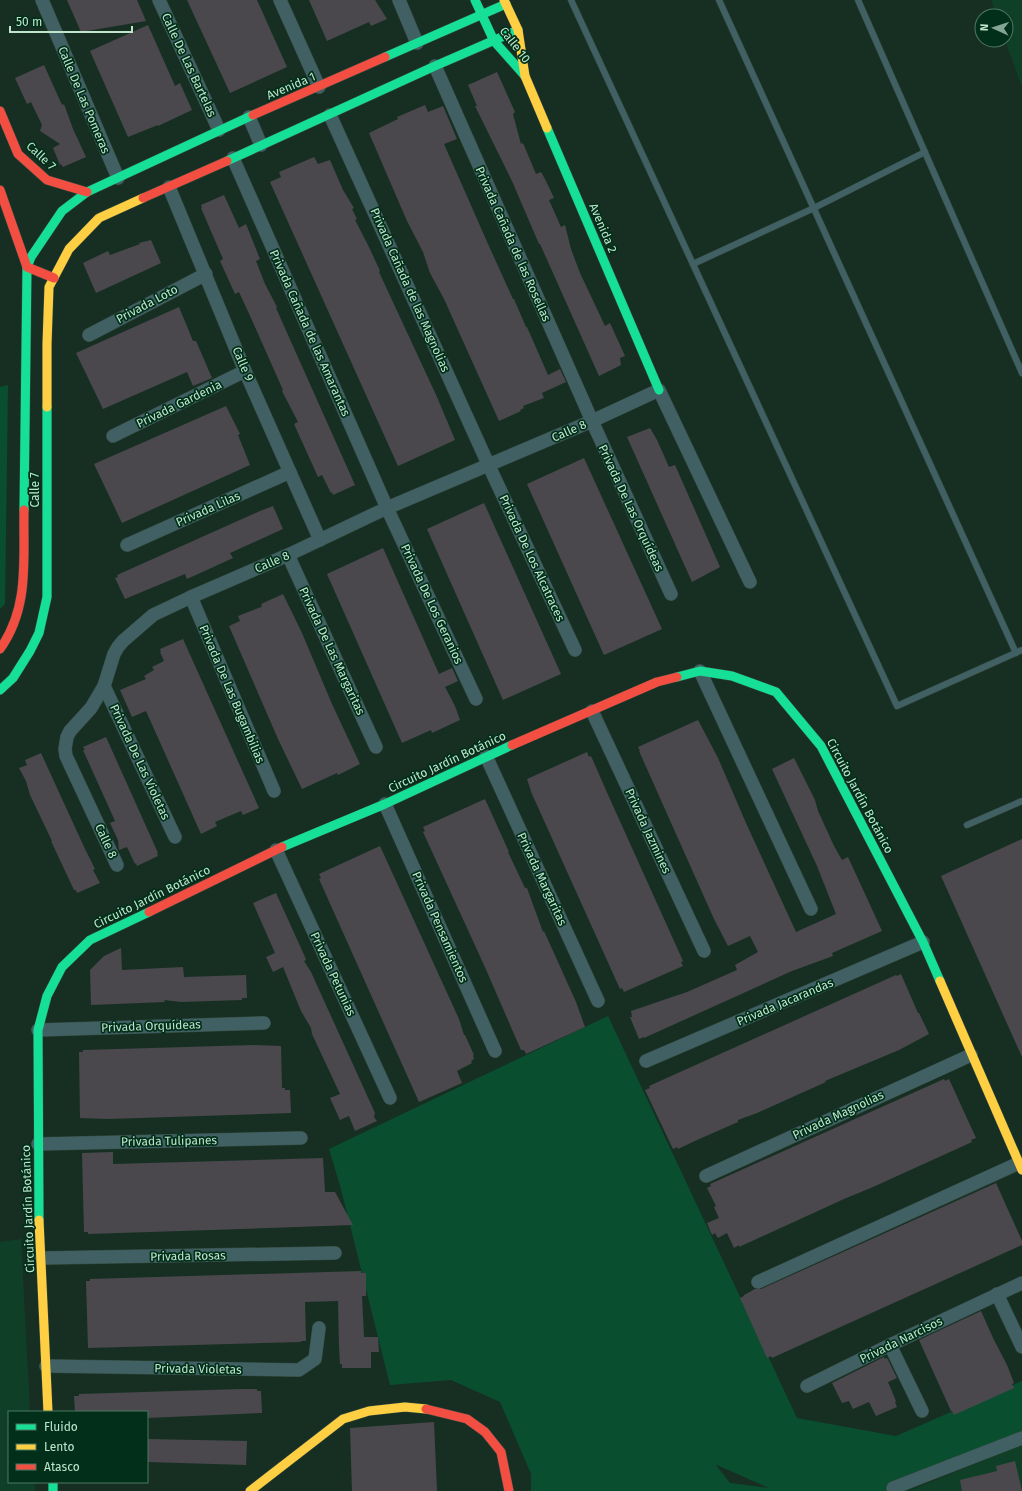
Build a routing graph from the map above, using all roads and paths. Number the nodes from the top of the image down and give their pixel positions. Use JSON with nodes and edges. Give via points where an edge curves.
{"nodes":[{"id":1,"x":42,"y":0,"type":"edge"},
{"id":2,"x":159,"y":0,"type":"edge"},
{"id":3,"x":280,"y":0,"type":"edge"},
{"id":4,"x":398,"y":0,"type":"edge"},
{"id":5,"x":475,"y":0,"type":"edge"},
{"id":6,"x":571,"y":0,"type":"edge"},
{"id":7,"x":719,"y":0,"type":"edge"},
{"id":8,"x":858,"y":0,"type":"edge"},
{"id":9,"x":505,"y":2,"type":"edge"},
{"id":10,"x":482,"y":15,"type":"junction"},
{"id":11,"x":518,"y":30,"type":"junction"},
{"id":12,"x":494,"y":41,"type":"junction"},
{"id":13,"x":417,"y":43,"type":"junction"},
{"id":14,"x":435,"y":66,"type":"junction"},
{"id":15,"x":525,"y":76,"type":"junction"},
{"id":16,"x":320,"y":87,"type":"junction"},
{"id":17,"x":0,"y":111,"type":"edge"},
{"id":18,"x":330,"y":115,"type":"junction"},
{"id":19,"x":249,"y":117,"type":"junction"},
{"id":20,"x":219,"y":130,"type":"junction"},
{"id":21,"x":261,"y":145,"type":"junction"},
{"id":22,"x":925,"y":152,"type":"junction"},
{"id":23,"x":234,"y":158,"type":"junction"},
{"id":24,"x":118,"y":178,"type":"junction"},
{"id":25,"x":169,"y":187,"type":"junction"},
{"id":26,"x":0,"y":190,"type":"edge"},
{"id":27,"x":87,"y":192,"type":"junction"},
{"id":28,"x":814,"y":208,"type":"junction"},
{"id":29,"x":693,"y":264,"type":"junction"},
{"id":30,"x":27,"y":267,"type":"junction"},
{"id":31,"x":206,"y":274,"type":"junction"},
{"id":32,"x":54,"y":278,"type":"junction"},
{"id":33,"x":89,"y":335,"type":"dead end"},
{"id":34,"x":245,"y":371,"type":"junction"},
{"id":35,"x":1022,"y":372,"type":"edge"},
{"id":36,"x":659,"y":390,"type":"junction"},
{"id":37,"x":592,"y":421,"type":"junction"},
{"id":38,"x":113,"y":436,"type":"dead end"},
{"id":39,"x":489,"y":466,"type":"junction"},
{"id":40,"x":290,"y":472,"type":"junction"},
{"id":41,"x":387,"y":508,"type":"junction"},
{"id":42,"x":320,"y":540,"type":"junction"},
{"id":43,"x":126,"y":545,"type":"dead end"},
{"id":44,"x":288,"y":555,"type":"junction"},
{"id":45,"x":750,"y":582,"type":"dead end"},
{"id":46,"x":671,"y":594,"type":"dead end"},
{"id":47,"x":191,"y":597,"type":"junction"},
{"id":48,"x":0,"y":650,"type":"edge"},
{"id":49,"x":574,"y":650,"type":"dead end"},
{"id":50,"x":1019,"y":651,"type":"edge"},
{"id":51,"x":700,"y":672,"type":"junction"},
{"id":52,"x":104,"y":686,"type":"junction"},
{"id":53,"x":0,"y":690,"type":"edge"},
{"id":54,"x":476,"y":699,"type":"dead end"},
{"id":55,"x":592,"y":710,"type":"junction"},
{"id":56,"x":376,"y":747,"type":"dead end"},
{"id":57,"x":486,"y":756,"type":"junction"},
{"id":58,"x":274,"y":791,"type":"dead end"},
{"id":59,"x":1022,"y":801,"type":"edge"},
{"id":60,"x":385,"y":804,"type":"junction"},
{"id":61,"x":967,"y":825,"type":"dead end"},
{"id":62,"x":175,"y":837,"type":"dead end"},
{"id":63,"x":276,"y":850,"type":"junction"},
{"id":64,"x":117,"y":865,"type":"dead end"},
{"id":65,"x":811,"y":909,"type":"dead end"},
{"id":66,"x":923,"y":942,"type":"junction"},
{"id":67,"x":704,"y":952,"type":"dead end"},
{"id":68,"x":598,"y":1001,"type":"dead end"},
{"id":69,"x":264,"y":1023,"type":"dead end"},
{"id":70,"x":38,"y":1030,"type":"junction"},
{"id":71,"x":495,"y":1051,"type":"dead end"},
{"id":72,"x":971,"y":1054,"type":"junction"},
{"id":73,"x":646,"y":1061,"type":"dead end"},
{"id":74,"x":390,"y":1098,"type":"dead end"},
{"id":75,"x":301,"y":1138,"type":"dead end"},
{"id":76,"x":38,"y":1144,"type":"junction"},
{"id":77,"x":1020,"y":1167,"type":"edge"},
{"id":78,"x":706,"y":1176,"type":"dead end"},
{"id":79,"x":335,"y":1254,"type":"dead end"},
{"id":80,"x":42,"y":1258,"type":"junction"},
{"id":81,"x":758,"y":1282,"type":"dead end"},
{"id":82,"x":1022,"y":1282,"type":"edge"},
{"id":83,"x":997,"y":1294,"type":"junction"},
{"id":84,"x":319,"y":1328,"type":"dead end"},
{"id":85,"x":890,"y":1344,"type":"junction"},
{"id":86,"x":1022,"y":1347,"type":"edge"},
{"id":87,"x":46,"y":1366,"type":"junction"},
{"id":88,"x":807,"y":1386,"type":"dead end"},
{"id":89,"x":48,"y":1411,"type":"edge"},
{"id":90,"x":922,"y":1411,"type":"dead end"},
{"id":91,"x":1022,"y":1438,"type":"edge"},
{"id":92,"x":893,"y":1488,"type":"dead end"},
{"id":93,"x":250,"y":1491,"type":"edge"},
{"id":94,"x":509,"y":1491,"type":"edge"}],
"edges":[{"from":1,"to":24,"type":"street","name":"Calle De Las Pomeras"},
{"from":2,"to":20,"type":"street","name":"Calle De Las Bartelas"},
{"from":3,"to":16,"type":"street"},
{"from":4,"to":13,"type":"street"},
{"from":5,"to":10,"type":"street","name":"Calle 10"},
{"from":6,"to":29,"type":"lane"},
{"from":7,"to":28,"type":"lane"},
{"from":8,"to":22,"type":"lane"},
{"from":9,"to":10,"type":"street","name":"Avenida 1"},
{"from":9,"to":11,"type":"street","name":"Calle 10"},
{"from":10,"to":12,"type":"street","name":"Calle 10"},
{"from":10,"to":13,"type":"street","name":"Avenida 1"},
{"from":11,"to":12,"type":"street"},
{"from":11,"to":15,"type":"street","name":"Calle 10"},
{"from":12,"to":14,"type":"street"},
{"from":12,"to":15,"type":"street","name":"Calle 10"},
{"from":13,"to":16,"type":"street","name":"Avenida 1"},
{"from":14,"to":18,"type":"street"},
{"from":14,"to":37,"type":"street","name":"Privada Cañada de las Rosellas"},
{"from":15,"to":36,"type":"street","name":"Avenida 2"},
{"from":16,"to":19,"type":"street","name":"Avenida 1"},
{"from":17,"to":27,"type":"street","name":"Calle 7","via":[[18,154],[47,180]]},
{"from":18,"to":21,"type":"street"},
{"from":18,"to":39,"type":"street","name":"Privada Cañada de las Magnolias"},
{"from":19,"to":20,"type":"street","name":"Avenida 1"},
{"from":19,"to":21,"type":"street"},
{"from":20,"to":24,"type":"street","name":"Avenida 1"},
{"from":21,"to":23,"type":"street"},
{"from":22,"to":28,"type":"lane"},
{"from":22,"to":35,"type":"lane"},
{"from":23,"to":25,"type":"street"},
{"from":23,"to":41,"type":"street","name":"Privada Cañada de las Amarantas"},
{"from":24,"to":27,"type":"street","name":"Avenida 1"},
{"from":25,"to":31,"type":"street","name":"Calle 9"},
{"from":25,"to":32,"type":"street","name":"Calle 7","via":[[99,218],[69,249]]},
{"from":26,"to":30,"type":"street","name":"Calle 7"},
{"from":27,"to":30,"type":"street","name":"Calle 7","via":[[62,211]]},
{"from":28,"to":29,"type":"lane"},
{"from":28,"to":50,"type":"lane"},
{"from":29,"to":50,"type":"lane","via":[[897,706]]},
{"from":30,"to":32,"type":"street"},
{"from":30,"to":48,"type":"street","name":"Calle 7","via":[[23,581],[21,606],[13,628]]},
{"from":31,"to":33,"type":"street","name":"Privada Loto"},
{"from":31,"to":34,"type":"street","name":"Calle 9"},
{"from":32,"to":53,"type":"street","name":"Calle 7","via":[[49,287],[47,344],[47,597],[41,626],[31,651]]},
{"from":34,"to":38,"type":"street","name":"Privada Gardenia"},
{"from":34,"to":40,"type":"street","name":"Calle 9"},
{"from":36,"to":37,"type":"street","name":"Calle 8"},
{"from":36,"to":45,"type":"street"},
{"from":37,"to":39,"type":"street","name":"Calle 8"},
{"from":37,"to":46,"type":"street","name":"Privada De Las Orquídeas"},
{"from":39,"to":41,"type":"street","name":"Calle 8"},
{"from":39,"to":49,"type":"street","name":"Privada De Los Alcatraces"},
{"from":40,"to":42,"type":"street","name":"Calle 9"},
{"from":40,"to":43,"type":"street","name":"Privada Lilas"},
{"from":41,"to":42,"type":"street","name":"Calle 8"},
{"from":41,"to":54,"type":"street","name":"Privada De Los Geranios"},
{"from":42,"to":44,"type":"street","name":"Calle 8"},
{"from":44,"to":47,"type":"street","name":"Calle 8"},
{"from":44,"to":56,"type":"street","name":"Privada De Las Margaritas"},
{"from":47,"to":52,"type":"street","name":"Calle 8","via":[[153,615],[123,640],[114,654]]},
{"from":47,"to":58,"type":"street","name":"Privada De Las Bugambilias"},
{"from":51,"to":55,"type":"street","name":"Circuito Jardín Botánico","via":[[657,682]]},
{"from":51,"to":65,"type":"street"},
{"from":51,"to":66,"type":"street","name":"Circuito Jardín Botánico","via":[[732,676],[776,692],[821,746]]},
{"from":52,"to":62,"type":"street","name":"Privada De Las Violetas"},
{"from":52,"to":64,"type":"street","name":"Calle 8","via":[[92,708],[70,731],[65,749]]},
{"from":55,"to":57,"type":"street","name":"Circuito Jardín Botánico"},
{"from":55,"to":67,"type":"street","name":"Privada Jazmines"},
{"from":57,"to":60,"type":"street","name":"Circuito Jardín Botánico"},
{"from":57,"to":68,"type":"street","name":"Privada Margaritas"},
{"from":59,"to":61,"type":"lane"},
{"from":60,"to":63,"type":"street","name":"Circuito Jardín Botánico"},
{"from":60,"to":71,"type":"street","name":"Privada Pensamientos"},
{"from":63,"to":70,"type":"street","name":"Circuito Jardín Botánico","via":[[90,940],[62,967],[47,996]]},
{"from":63,"to":74,"type":"street","name":"Privada Petunias"},
{"from":66,"to":72,"type":"street","name":"Circuito Jardín Botánico"},
{"from":66,"to":73,"type":"street","name":"Privada Jacarandas"},
{"from":69,"to":70,"type":"street","name":"Privada Orquídeas"},
{"from":70,"to":76,"type":"street","name":"Circuito Jardín Botánico"},
{"from":72,"to":77,"type":"street","name":"Circuito Jardín Botánico"},
{"from":72,"to":78,"type":"street","name":"Privada Magnolias"},
{"from":75,"to":76,"type":"street","name":"Privada Tulipanes"},
{"from":76,"to":80,"type":"street","name":"Circuito Jardín Botánico"},
{"from":77,"to":81,"type":"street"},
{"from":79,"to":80,"type":"street","name":"Privada Rosas"},
{"from":80,"to":87,"type":"street","name":"Circuito Jardín Botánico"},
{"from":82,"to":83,"type":"street","name":"Privada Narcisos"},
{"from":83,"to":85,"type":"street","name":"Privada Narcisos"},
{"from":83,"to":86,"type":"street"},
{"from":84,"to":87,"type":"street","name":"Privada Violetas","via":[[315,1359],[299,1370]]},
{"from":85,"to":88,"type":"street","name":"Privada Narcisos"},
{"from":85,"to":90,"type":"street"},
{"from":87,"to":89,"type":"street","name":"Circuito Jardín Botánico"},
{"from":91,"to":92,"type":"street"},
{"from":93,"to":94,"type":"street","via":[[343,1419],[369,1411],[405,1408],[424,1409],[467,1419],[485,1432],[501,1452]]}]}
